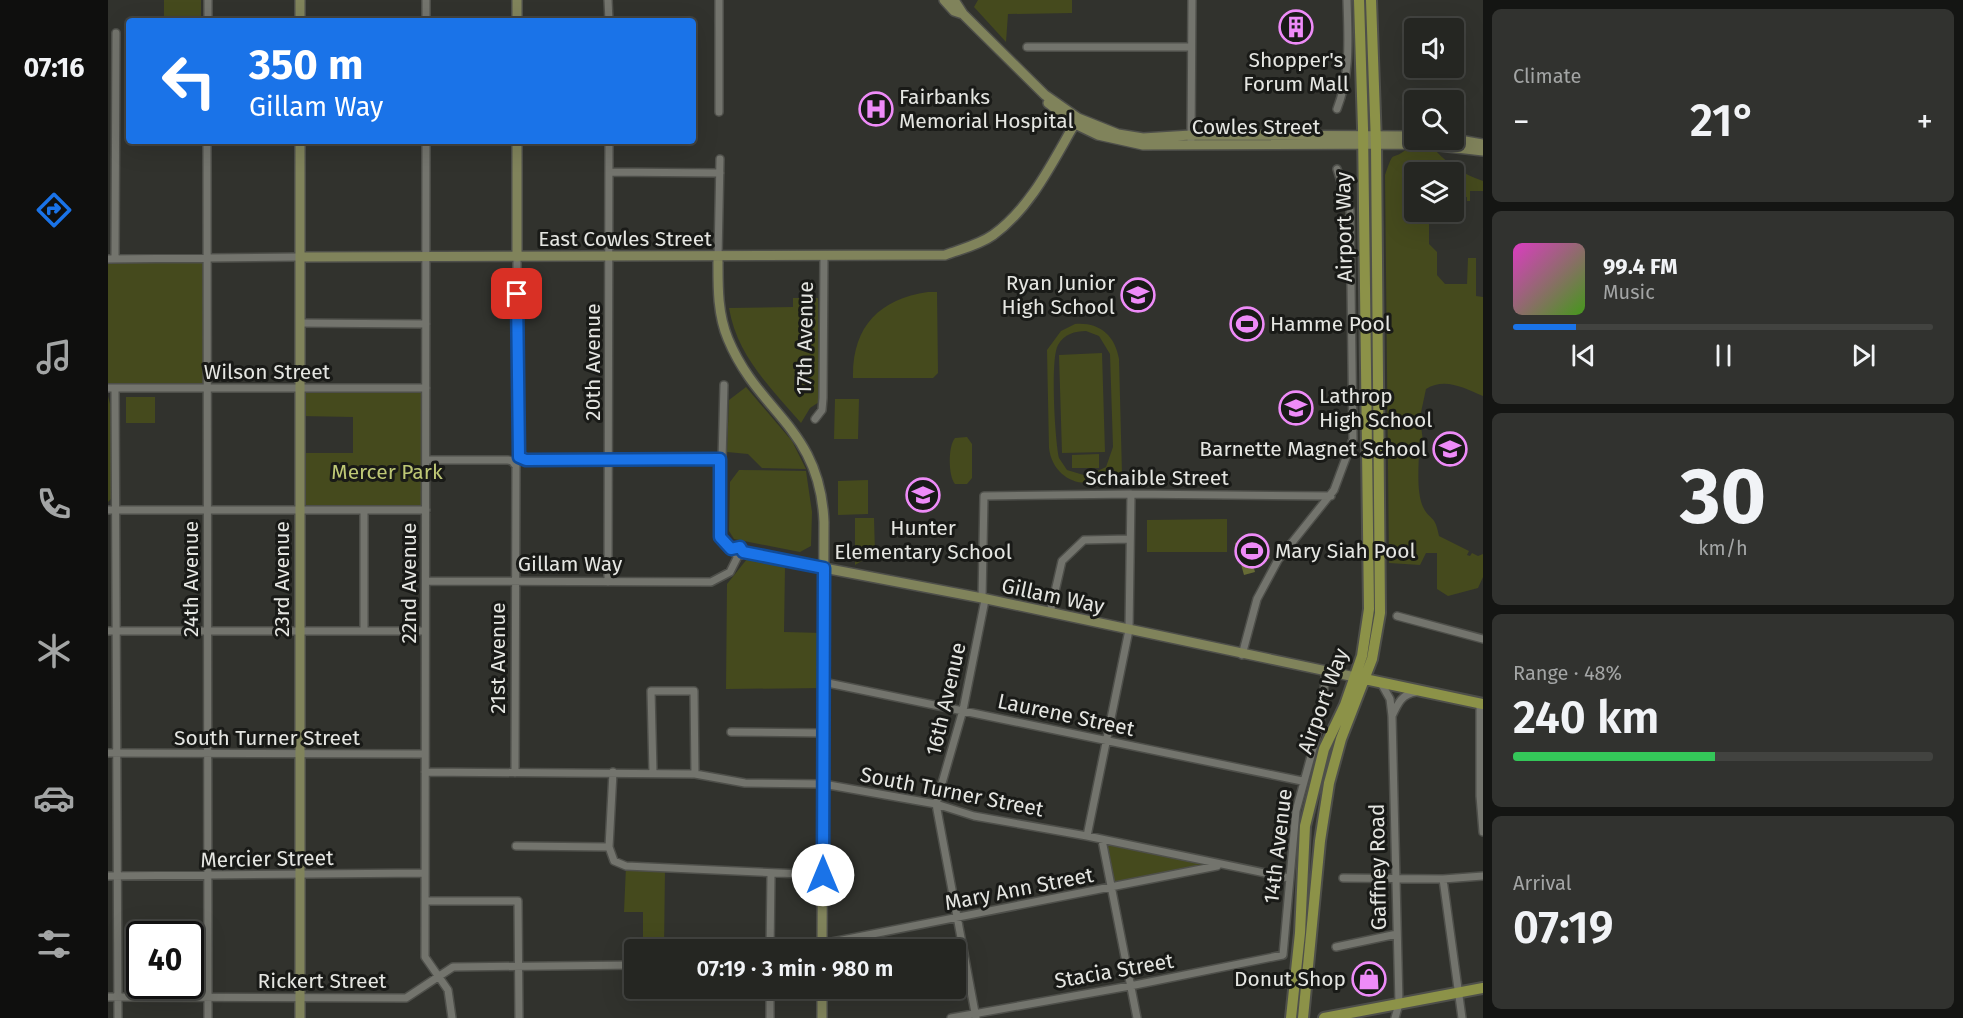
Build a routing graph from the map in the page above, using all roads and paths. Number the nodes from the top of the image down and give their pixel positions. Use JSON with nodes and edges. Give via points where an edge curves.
{"nodes":[{"id":1,"x":208,"y":0,"type":"edge"},
{"id":2,"x":300,"y":0,"type":"edge"},
{"id":3,"x":426,"y":0,"type":"edge"},
{"id":4,"x":517,"y":0,"type":"edge"},
{"id":5,"x":608,"y":0,"type":"edge"},
{"id":6,"x":719,"y":0,"type":"edge"},
{"id":7,"x":944,"y":0,"type":"edge"},
{"id":8,"x":954,"y":0,"type":"edge"},
{"id":9,"x":1192,"y":0,"type":"edge"},
{"id":10,"x":1347,"y":0,"type":"edge"},
{"id":11,"x":1359,"y":0,"type":"edge"},
{"id":12,"x":1371,"y":0,"type":"edge"},
{"id":13,"x":963,"y":14,"type":"junction"},
{"id":14,"x":208,"y":18,"type":"edge"},
{"id":15,"x":300,"y":18,"type":"edge"},
{"id":16,"x":426,"y":18,"type":"edge"},
{"id":17,"x":517,"y":18,"type":"edge"},
{"id":18,"x":609,"y":18,"type":"edge"},
{"id":19,"x":116,"y":33,"type":"dead end"},
{"id":20,"x":1027,"y":47,"type":"dead end"},
{"id":21,"x":1191,"y":47,"type":"junction"},
{"id":22,"x":1337,"y":109,"type":"dead end"},
{"id":23,"x":719,"y":112,"type":"dead end"},
{"id":24,"x":1076,"y":121,"type":"junction"},
{"id":25,"x":1191,"y":135,"type":"junction"},
{"id":26,"x":1404,"y":137,"type":"edge"},
{"id":27,"x":1363,"y":140,"type":"junction"},
{"id":28,"x":1376,"y":140,"type":"junction"},
{"id":29,"x":1464,"y":141,"type":"edge"},
{"id":30,"x":207,"y":144,"type":"edge"},
{"id":31,"x":300,"y":144,"type":"edge"},
{"id":32,"x":426,"y":144,"type":"edge"},
{"id":33,"x":517,"y":144,"type":"edge"},
{"id":34,"x":609,"y":144,"type":"edge"},
{"id":35,"x":1483,"y":144,"type":"edge"},
{"id":36,"x":1191,"y":145,"type":"junction"},
{"id":37,"x":1483,"y":151,"type":"edge"},
{"id":38,"x":720,"y":159,"type":"dead end"},
{"id":39,"x":1337,"y":169,"type":"dead end"},
{"id":40,"x":609,"y":172,"type":"junction"},
{"id":41,"x":720,"y":173,"type":"junction"},
{"id":42,"x":824,"y":256,"type":"junction"},
{"id":43,"x":300,"y":257,"type":"junction"},
{"id":44,"x":426,"y":257,"type":"junction"},
{"id":45,"x":517,"y":257,"type":"junction"},
{"id":46,"x":609,"y":257,"type":"junction"},
{"id":47,"x":718,"y":257,"type":"junction"},
{"id":48,"x":207,"y":258,"type":"junction"},
{"id":49,"x":112,"y":259,"type":"edge"},
{"id":50,"x":300,"y":323,"type":"junction"},
{"id":51,"x":426,"y":324,"type":"junction"},
{"id":52,"x":724,"y":385,"type":"dead end"},
{"id":53,"x":111,"y":388,"type":"edge"},
{"id":54,"x":207,"y":388,"type":"junction"},
{"id":55,"x":426,"y":388,"type":"junction"},
{"id":56,"x":300,"y":389,"type":"junction"},
{"id":57,"x":815,"y":419,"type":"dead end"},
{"id":58,"x":720,"y":459,"type":"junction"},
{"id":59,"x":426,"y":460,"type":"junction"},
{"id":60,"x":609,"y":460,"type":"junction"},
{"id":61,"x":1131,"y":494,"type":"junction"},
{"id":62,"x":984,"y":496,"type":"joint"},
{"id":63,"x":1331,"y":496,"type":"junction"},
{"id":64,"x":112,"y":510,"type":"edge"},
{"id":65,"x":207,"y":510,"type":"junction"},
{"id":66,"x":300,"y":510,"type":"junction"},
{"id":67,"x":364,"y":510,"type":"junction"},
{"id":68,"x":426,"y":510,"type":"junction"},
{"id":69,"x":1130,"y":539,"type":"junction"},
{"id":70,"x":738,"y":552,"type":"junction"},
{"id":71,"x":824,"y":568,"type":"junction"},
{"id":72,"x":426,"y":581,"type":"junction"},
{"id":73,"x":516,"y":582,"type":"junction"},
{"id":74,"x":608,"y":582,"type":"junction"},
{"id":75,"x":984,"y":599,"type":"junction"},
{"id":76,"x":1050,"y":613,"type":"junction"},
{"id":77,"x":1397,"y":616,"type":"dead end"},
{"id":78,"x":364,"y":630,"type":"junction"},
{"id":79,"x":1129,"y":630,"type":"junction"},
{"id":80,"x":112,"y":631,"type":"edge"},
{"id":81,"x":207,"y":631,"type":"junction"},
{"id":82,"x":300,"y":631,"type":"junction"},
{"id":83,"x":426,"y":631,"type":"junction"},
{"id":84,"x":1483,"y":639,"type":"edge"},
{"id":85,"x":1242,"y":655,"type":"junction"},
{"id":86,"x":1326,"y":672,"type":"junction"},
{"id":87,"x":1360,"y":678,"type":"junction"},
{"id":88,"x":823,"y":682,"type":"junction"},
{"id":89,"x":1381,"y":683,"type":"junction"},
{"id":90,"x":1423,"y":692,"type":"junction"},
{"id":91,"x":1482,"y":704,"type":"edge"},
{"id":92,"x":963,"y":710,"type":"junction"},
{"id":93,"x":1392,"y":716,"type":"junction"},
{"id":94,"x":731,"y":732,"type":"dead end"},
{"id":95,"x":823,"y":733,"type":"junction"},
{"id":96,"x":1108,"y":740,"type":"junction"},
{"id":97,"x":112,"y":753,"type":"edge"},
{"id":98,"x":300,"y":753,"type":"junction"},
{"id":99,"x":426,"y":754,"type":"junction"},
{"id":100,"x":207,"y":755,"type":"junction"},
{"id":101,"x":425,"y":772,"type":"junction"},
{"id":102,"x":613,"y":772,"type":"junction"},
{"id":103,"x":515,"y":773,"type":"junction"},
{"id":104,"x":653,"y":773,"type":"junction"},
{"id":105,"x":695,"y":774,"type":"junction"},
{"id":106,"x":1302,"y":781,"type":"junction"},
{"id":107,"x":824,"y":784,"type":"junction"},
{"id":108,"x":936,"y":804,"type":"junction"},
{"id":109,"x":1483,"y":832,"type":"edge"},
{"id":110,"x":1087,"y":836,"type":"junction"},
{"id":111,"x":1102,"y":840,"type":"junction"},
{"id":112,"x":516,"y":846,"type":"dead end"},
{"id":113,"x":609,"y":847,"type":"junction"},
{"id":114,"x":1221,"y":865,"type":"junction"},
{"id":115,"x":425,"y":873,"type":"junction"},
{"id":116,"x":300,"y":875,"type":"junction"},
{"id":117,"x":771,"y":875,"type":"junction"},
{"id":118,"x":823,"y":875,"type":"junction"},
{"id":119,"x":112,"y":876,"type":"edge"},
{"id":120,"x":207,"y":876,"type":"junction"},
{"id":121,"x":1483,"y":876,"type":"edge"},
{"id":122,"x":1289,"y":878,"type":"junction"},
{"id":123,"x":1343,"y":878,"type":"dead end"},
{"id":124,"x":1394,"y":878,"type":"junction"},
{"id":125,"x":1443,"y":879,"type":"junction"},
{"id":126,"x":1112,"y":887,"type":"junction"},
{"id":127,"x":426,"y":901,"type":"junction"},
{"id":128,"x":957,"y":918,"type":"junction"},
{"id":129,"x":1396,"y":934,"type":"junction"},
{"id":130,"x":770,"y":939,"type":"edge"},
{"id":131,"x":822,"y":939,"type":"edge"},
{"id":132,"x":859,"y":939,"type":"edge"},
{"id":133,"x":1336,"y":947,"type":"dead end"},
{"id":134,"x":1283,"y":955,"type":"joint"},
{"id":135,"x":624,"y":964,"type":"edge"},
{"id":136,"x":519,"y":965,"type":"junction"},
{"id":137,"x":438,"y":976,"type":"junction"},
{"id":138,"x":1130,"y":986,"type":"junction"},
{"id":139,"x":1483,"y":988,"type":"edge"},
{"id":140,"x":1459,"y":993,"type":"junction"},
{"id":141,"x":108,"y":997,"type":"edge"},
{"id":142,"x":118,"y":997,"type":"junction"},
{"id":143,"x":208,"y":997,"type":"junction"},
{"id":144,"x":300,"y":997,"type":"junction"},
{"id":145,"x":770,"y":999,"type":"edge"},
{"id":146,"x":822,"y":999,"type":"edge"},
{"id":147,"x":1398,"y":1004,"type":"junction"},
{"id":148,"x":975,"y":1016,"type":"edge"},
{"id":149,"x":118,"y":1018,"type":"edge"},
{"id":150,"x":208,"y":1018,"type":"edge"},
{"id":151,"x":300,"y":1018,"type":"edge"},
{"id":152,"x":452,"y":1018,"type":"edge"},
{"id":153,"x":519,"y":1018,"type":"edge"},
{"id":154,"x":770,"y":1018,"type":"edge"},
{"id":155,"x":822,"y":1018,"type":"edge"},
{"id":156,"x":951,"y":1018,"type":"edge"},
{"id":157,"x":1137,"y":1018,"type":"edge"},
{"id":158,"x":1291,"y":1018,"type":"edge"},
{"id":159,"x":1303,"y":1018,"type":"edge"},
{"id":160,"x":1324,"y":1018,"type":"edge"},
{"id":161,"x":1395,"y":1018,"type":"edge"},
{"id":162,"x":1462,"y":1018,"type":"edge"}],
"edges":[{"from":1,"to":14,"type":"street"},
{"from":2,"to":15,"type":"street"},
{"from":3,"to":16,"type":"street"},
{"from":4,"to":17,"type":"street"},
{"from":5,"to":18,"type":"street"},
{"from":6,"to":23,"type":"street"},
{"from":7,"to":13,"type":"street"},
{"from":8,"to":13,"type":"street"},
{"from":9,"to":21,"type":"street"},
{"from":10,"to":22,"type":"street","via":[[1348,66]]},
{"from":11,"to":27,"type":"main road","name":"Airport Way"},
{"from":12,"to":28,"type":"main road","name":"Airport Way"},
{"from":13,"to":24,"type":"street","via":[[1044,95]]},
{"from":19,"to":49,"type":"street"},
{"from":20,"to":21,"type":"street"},
{"from":21,"to":25,"type":"street"},
{"from":24,"to":25,"type":"street","name":"Cowles Street","via":[[1128,137]]},
{"from":24,"to":36,"type":"street","name":"Cowles Street","via":[[1098,135],[1126,142]]},
{"from":24,"to":42,"type":"street","name":"East Cowles Street","via":[[1035,192],[1013,218],[987,238],[945,255]]},
{"from":25,"to":27,"type":"street","name":"Cowles Street"},
{"from":25,"to":36,"type":"street"},
{"from":26,"to":28,"type":"street","name":"Cowles Street"},
{"from":27,"to":28,"type":"street","name":"Cowles Street"},
{"from":27,"to":36,"type":"street","name":"Cowles Street"},
{"from":27,"to":87,"type":"main road","name":"Airport Way","via":[[1369,609]]},
{"from":28,"to":37,"type":"street","name":"Cowles Street"},
{"from":28,"to":87,"type":"main road","name":"Airport Way","via":[[1380,614],[1372,659]]},
{"from":29,"to":35,"type":"street"},
{"from":30,"to":48,"type":"street","name":"24th Avenue"},
{"from":31,"to":43,"type":"street","name":"23rd Avenue"},
{"from":32,"to":44,"type":"street","name":"22nd Avenue"},
{"from":33,"to":45,"type":"street"},
{"from":34,"to":40,"type":"street","name":"20th Avenue"},
{"from":38,"to":41,"type":"street"},
{"from":39,"to":63,"type":"street","via":[[1350,210],[1353,440]]},
{"from":40,"to":41,"type":"street"},
{"from":40,"to":46,"type":"street","name":"20th Avenue"},
{"from":41,"to":47,"type":"street"},
{"from":42,"to":47,"type":"street","name":"East Cowles Street"},
{"from":42,"to":57,"type":"street","name":"17th Avenue","via":[[823,398],[822,410]]},
{"from":43,"to":44,"type":"street","name":"East Cowles Street"},
{"from":43,"to":48,"type":"street","name":"East Cowles Street"},
{"from":43,"to":50,"type":"street","name":"23rd Avenue"},
{"from":44,"to":45,"type":"street","name":"East Cowles Street"},
{"from":44,"to":51,"type":"street","name":"22nd Avenue"},
{"from":45,"to":46,"type":"street","name":"East Cowles Street"},
{"from":45,"to":60,"type":"street","via":[[519,457]]},
{"from":46,"to":47,"type":"street","name":"East Cowles Street"},
{"from":46,"to":60,"type":"street","name":"20th Avenue"},
{"from":47,"to":71,"type":"street","via":[[720,306],[727,338],[743,368],[794,430],[815,466],[824,505]]},
{"from":48,"to":49,"type":"street","name":"East Cowles Street"},
{"from":48,"to":54,"type":"street","name":"24th Avenue"},
{"from":50,"to":51,"type":"street"},
{"from":50,"to":56,"type":"street","name":"23rd Avenue"},
{"from":51,"to":55,"type":"street","name":"22nd Avenue"},
{"from":52,"to":58,"type":"street"},
{"from":53,"to":54,"type":"street","name":"Wilson Street"},
{"from":53,"to":64,"type":"street"},
{"from":54,"to":56,"type":"street","name":"Wilson Street"},
{"from":54,"to":65,"type":"street","name":"24th Avenue"},
{"from":55,"to":56,"type":"street","name":"Wilson Street"},
{"from":55,"to":59,"type":"street","name":"22nd Avenue"},
{"from":56,"to":66,"type":"street","name":"23rd Avenue"},
{"from":58,"to":60,"type":"street"},
{"from":58,"to":70,"type":"street","via":[[720,537],[726,546]]},
{"from":59,"to":68,"type":"street","name":"22nd Avenue"},
{"from":59,"to":73,"type":"street","name":"21st Avenue","via":[[515,463]]},
{"from":60,"to":74,"type":"street","name":"20th Avenue"},
{"from":61,"to":62,"type":"street","name":"Schaible Street"},
{"from":61,"to":63,"type":"street","name":"Schaible Street"},
{"from":61,"to":69,"type":"street"},
{"from":62,"to":75,"type":"street","name":"16th Avenue"},
{"from":63,"to":85,"type":"street","via":[[1272,571],[1253,610]]},
{"from":64,"to":65,"type":"street"},
{"from":64,"to":80,"type":"street"},
{"from":65,"to":66,"type":"street"},
{"from":65,"to":81,"type":"street","name":"24th Avenue"},
{"from":66,"to":67,"type":"street"},
{"from":66,"to":82,"type":"street","name":"23rd Avenue"},
{"from":67,"to":68,"type":"street"},
{"from":67,"to":78,"type":"street"},
{"from":68,"to":72,"type":"street","name":"22nd Avenue"},
{"from":69,"to":76,"type":"street","via":[[1084,540],[1062,561]]},
{"from":69,"to":79,"type":"street"},
{"from":70,"to":71,"type":"street","name":"Gillam Way"},
{"from":70,"to":74,"type":"street","name":"Gillam Way","via":[[730,572],[713,581]]},
{"from":71,"to":75,"type":"street","name":"Gillam Way"},
{"from":71,"to":88,"type":"street"},
{"from":72,"to":73,"type":"street","name":"Gillam Way"},
{"from":72,"to":83,"type":"street","name":"22nd Avenue"},
{"from":73,"to":74,"type":"street","name":"Gillam Way"},
{"from":73,"to":103,"type":"street","name":"21st Avenue"},
{"from":75,"to":76,"type":"street","name":"Gillam Way"},
{"from":75,"to":92,"type":"street","name":"16th Avenue"},
{"from":76,"to":79,"type":"street","name":"Gillam Way"},
{"from":77,"to":84,"type":"street"},
{"from":78,"to":82,"type":"street"},
{"from":78,"to":83,"type":"street"},
{"from":79,"to":85,"type":"street","name":"Gillam Way"},
{"from":79,"to":96,"type":"street"},
{"from":80,"to":81,"type":"street"},
{"from":80,"to":97,"type":"street"},
{"from":81,"to":82,"type":"street"},
{"from":81,"to":100,"type":"street","name":"24th Avenue"},
{"from":82,"to":98,"type":"street","name":"23rd Avenue"},
{"from":83,"to":99,"type":"street","name":"22nd Avenue"},
{"from":85,"to":86,"type":"street","name":"Gillam Way"},
{"from":86,"to":87,"type":"street","name":"Gillam Way"},
{"from":86,"to":106,"type":"street","name":"14th Avenue","via":[[1320,723]]},
{"from":87,"to":89,"type":"main road"},
{"from":87,"to":158,"type":"main road","name":"Airport Way","via":[[1324,749],[1305,826]]},
{"from":87,"to":159,"type":"main road","name":"Airport Way","via":[[1329,783]]},
{"from":88,"to":92,"type":"street","name":"Laurene Street"},
{"from":88,"to":95,"type":"street"},
{"from":89,"to":90,"type":"main road"},
{"from":89,"to":93,"type":"street","name":"Gaffney Road","via":[[1390,699]]},
{"from":90,"to":91,"type":"main road"},
{"from":90,"to":93,"type":"street","via":[[1408,693]]},
{"from":91,"to":109,"type":"street"},
{"from":92,"to":96,"type":"street","name":"Laurene Street"},
{"from":92,"to":108,"type":"street","name":"16th Avenue"},
{"from":93,"to":124,"type":"street","name":"Gaffney Road"},
{"from":94,"to":95,"type":"street"},
{"from":95,"to":107,"type":"street"},
{"from":96,"to":106,"type":"street","name":"Laurene Street"},
{"from":96,"to":110,"type":"street"},
{"from":97,"to":100,"type":"street","name":"South Turner Street"},
{"from":97,"to":119,"type":"street"},
{"from":98,"to":99,"type":"street","name":"South Turner Street"},
{"from":98,"to":100,"type":"street","name":"South Turner Street"},
{"from":98,"to":116,"type":"street","name":"23rd Avenue"},
{"from":99,"to":101,"type":"street","name":"22nd Avenue"},
{"from":100,"to":120,"type":"street","name":"24th Avenue"},
{"from":101,"to":103,"type":"street","name":"South Turner Street"},
{"from":101,"to":115,"type":"street","name":"22nd Avenue"},
{"from":102,"to":103,"type":"street","name":"South Turner Street"},
{"from":102,"to":104,"type":"street","name":"South Turner Street"},
{"from":102,"to":113,"type":"street"},
{"from":104,"to":105,"type":"street","name":"South Turner Street"},
{"from":104,"to":105,"type":"street","via":[[651,691],[694,691]]},
{"from":105,"to":107,"type":"street","name":"South Turner Street","via":[[745,783]]},
{"from":106,"to":122,"type":"street","name":"14th Avenue"},
{"from":107,"to":108,"type":"street","name":"South Turner Street"},
{"from":107,"to":118,"type":"street"},
{"from":108,"to":110,"type":"street","name":"South Turner Street","via":[[974,816]]},
{"from":108,"to":128,"type":"street","name":"16th Avenue"},
{"from":110,"to":111,"type":"street","name":"South Turner Street"},
{"from":111,"to":114,"type":"street","name":"South Turner Street"},
{"from":111,"to":126,"type":"street"},
{"from":112,"to":113,"type":"street"},
{"from":113,"to":117,"type":"street","via":[[614,861],[626,866]]},
{"from":114,"to":122,"type":"street","name":"South Turner Street"},
{"from":114,"to":126,"type":"street","name":"Mary Ann Street"},
{"from":115,"to":116,"type":"street","name":"Mercier Street"},
{"from":115,"to":127,"type":"street","name":"22nd Avenue"},
{"from":116,"to":120,"type":"street","name":"Mercier Street"},
{"from":116,"to":144,"type":"street","name":"23rd Avenue"},
{"from":117,"to":118,"type":"street"},
{"from":117,"to":130,"type":"street"},
{"from":118,"to":131,"type":"street"},
{"from":119,"to":120,"type":"street","name":"Mercier Street"},
{"from":119,"to":142,"type":"street"},
{"from":120,"to":143,"type":"street","name":"24th Avenue"},
{"from":121,"to":125,"type":"street"},
{"from":122,"to":134,"type":"street","name":"14th Avenue"},
{"from":123,"to":124,"type":"street"},
{"from":124,"to":125,"type":"street"},
{"from":124,"to":129,"type":"street","name":"Gaffney Road"},
{"from":125,"to":140,"type":"street"},
{"from":126,"to":128,"type":"street","name":"Mary Ann Street"},
{"from":126,"to":138,"type":"street"},
{"from":127,"to":136,"type":"street","via":[[518,901]]},
{"from":127,"to":137,"type":"street","name":"22nd Avenue","via":[[425,957]]},
{"from":128,"to":132,"type":"street","name":"Mary Ann Street"},
{"from":128,"to":148,"type":"street","name":"16th Avenue"},
{"from":129,"to":133,"type":"street"},
{"from":129,"to":147,"type":"street","name":"Gaffney Road"},
{"from":134,"to":138,"type":"street","name":"Stacia Street"},
{"from":135,"to":136,"type":"street","name":"Rickert Street"},
{"from":136,"to":137,"type":"street","name":"Rickert Street","via":[[453,967]]},
{"from":136,"to":153,"type":"street"},
{"from":137,"to":144,"type":"street","name":"Rickert Street","via":[[406,998]]},
{"from":137,"to":152,"type":"street","name":"22nd Avenue","via":[[448,990]]},
{"from":138,"to":148,"type":"street","name":"Stacia Street"},
{"from":138,"to":157,"type":"street"},
{"from":139,"to":140,"type":"main road"},
{"from":140,"to":147,"type":"main road"},
{"from":140,"to":162,"type":"street"},
{"from":141,"to":142,"type":"street","name":"Rickert Street"},
{"from":142,"to":143,"type":"street","name":"Rickert Street"},
{"from":142,"to":149,"type":"street"},
{"from":143,"to":144,"type":"street","name":"Rickert Street"},
{"from":143,"to":150,"type":"street","name":"24th Avenue"},
{"from":144,"to":151,"type":"street","name":"23rd Avenue"},
{"from":145,"to":154,"type":"street"},
{"from":146,"to":155,"type":"street"},
{"from":147,"to":160,"type":"main road"},
{"from":147,"to":161,"type":"street","name":"Gaffney Road"},
{"from":148,"to":156,"type":"street","name":"Stacia Street"}]}
